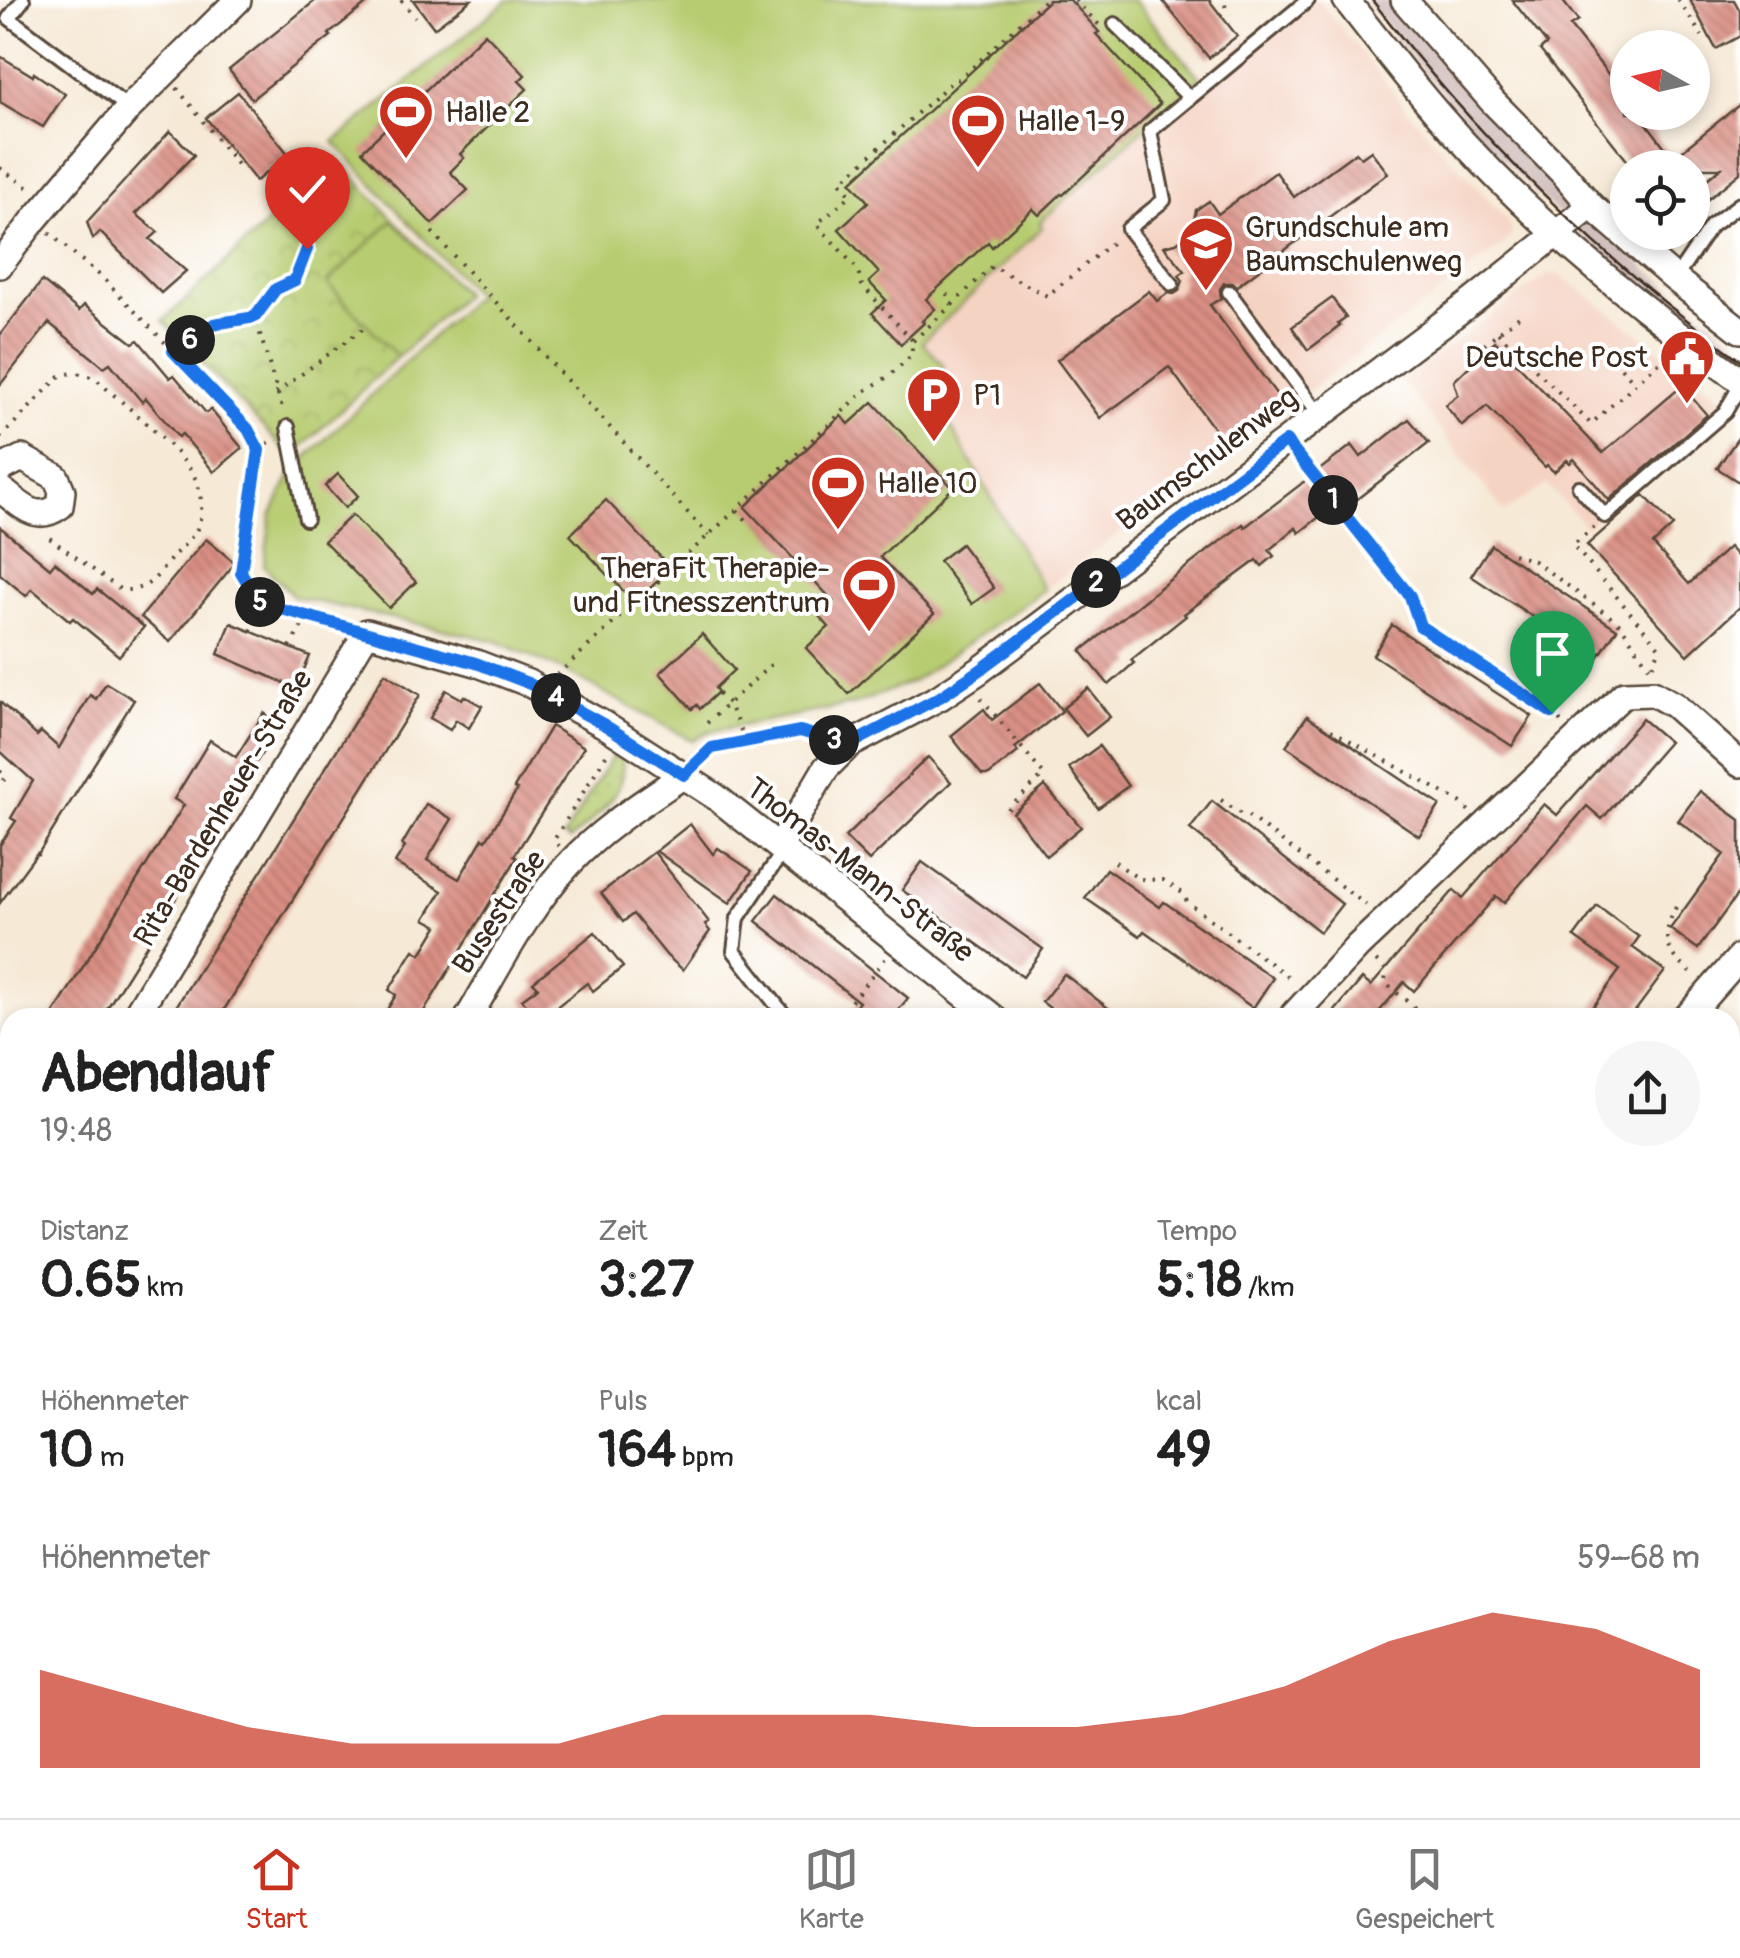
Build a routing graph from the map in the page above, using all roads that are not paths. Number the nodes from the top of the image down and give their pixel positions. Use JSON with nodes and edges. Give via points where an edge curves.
{"nodes":[{"id":1,"x":23,"y":0,"type":"edge"},
{"id":2,"x":238,"y":0,"type":"edge"},
{"id":3,"x":1308,"y":0,"type":"edge"},
{"id":4,"x":1346,"y":0,"type":"edge"},
{"id":5,"x":1409,"y":2,"type":"edge"},
{"id":6,"x":1109,"y":27,"type":"road end"},
{"id":7,"x":1372,"y":33,"type":"junction"},
{"id":8,"x":1190,"y":98,"type":"junction"},
{"id":9,"x":129,"y":108,"type":"junction"},
{"id":10,"x":1740,"y":204,"type":"edge"},
{"id":11,"x":1592,"y":206,"type":"junction"},
{"id":12,"x":1557,"y":234,"type":"junction"},
{"id":13,"x":0,"y":266,"type":"edge"},
{"id":14,"x":1675,"y":279,"type":"junction"},
{"id":15,"x":1172,"y":284,"type":"dead end"},
{"id":16,"x":1229,"y":292,"type":"dead end"},
{"id":17,"x":1740,"y":330,"type":"edge"},
{"id":18,"x":1740,"y":383,"type":"edge"},
{"id":19,"x":1320,"y":416,"type":"junction"},
{"id":20,"x":288,"y":427,"type":"road end"},
{"id":21,"x":0,"y":469,"type":"edge"},
{"id":22,"x":1580,"y":487,"type":"dead end"},
{"id":23,"x":0,"y":489,"type":"edge"},
{"id":24,"x":306,"y":520,"type":"dead end"},
{"id":25,"x":367,"y":632,"type":"joint"},
{"id":26,"x":1740,"y":764,"type":"edge"},
{"id":27,"x":684,"y":775,"type":"junction"},
{"id":28,"x":782,"y":848,"type":"junction"},
{"id":29,"x":1740,"y":957,"type":"edge"},
{"id":30,"x":140,"y":1008,"type":"edge"},
{"id":31,"x":474,"y":1008,"type":"edge"},
{"id":32,"x":780,"y":1008,"type":"edge"},
{"id":33,"x":982,"y":1008,"type":"edge"},
{"id":34,"x":1300,"y":1008,"type":"edge"},
{"id":35,"x":1695,"y":1008,"type":"edge"}],
"edges":[{"from":1,"to":9,"type":"lane","via":[[9,18]]},
{"from":2,"to":9,"type":"street"},
{"from":3,"to":8,"type":"lane"},
{"from":4,"to":7,"type":"street"},
{"from":5,"to":7,"type":"street"},
{"from":5,"to":11,"type":"street"},
{"from":6,"to":8,"type":"lane"},
{"from":7,"to":12,"type":"street","via":[[1461,140]]},
{"from":8,"to":15,"type":"lane","via":[[1150,131],[1164,200],[1128,229]]},
{"from":9,"to":13,"type":"street"},
{"from":10,"to":14,"type":"lane","via":[[1711,226]]},
{"from":11,"to":12,"type":"street","name":"Baumschulenweg"},
{"from":11,"to":14,"type":"street"},
{"from":12,"to":18,"type":"street"},
{"from":12,"to":19,"type":"street","name":"Baumschulenweg"},
{"from":14,"to":17,"type":"street"},
{"from":16,"to":19,"type":"lane"},
{"from":18,"to":22,"type":"lane","via":[[1725,412],[1606,516]]},
{"from":19,"to":28,"type":"street","name":"Baumschulenweg","via":[[979,671],[849,745],[826,768]]},
{"from":20,"to":24,"type":"lane"},
{"from":21,"to":23,"type":"street","via":[[22,458],[56,477],[60,506],[37,514]]},
{"from":25,"to":27,"type":"street","name":"Thomas-Mann-Straße","via":[[476,663],[540,690]]},
{"from":25,"to":30,"type":"street","name":"Rita-Bardenheuer-Straße"},
{"from":26,"to":34,"type":"street","via":[[1674,704],[1653,694],[1624,694]]},
{"from":27,"to":28,"type":"street","name":"Thomas-Mann-Straße"},
{"from":27,"to":31,"type":"street","name":"Busestraße","via":[[615,821],[570,862]]},
{"from":28,"to":32,"type":"lane","via":[[738,918],[734,951]]},
{"from":28,"to":33,"type":"street","name":"Thomas-Mann-Straße"},
{"from":29,"to":35,"type":"street"}]}
